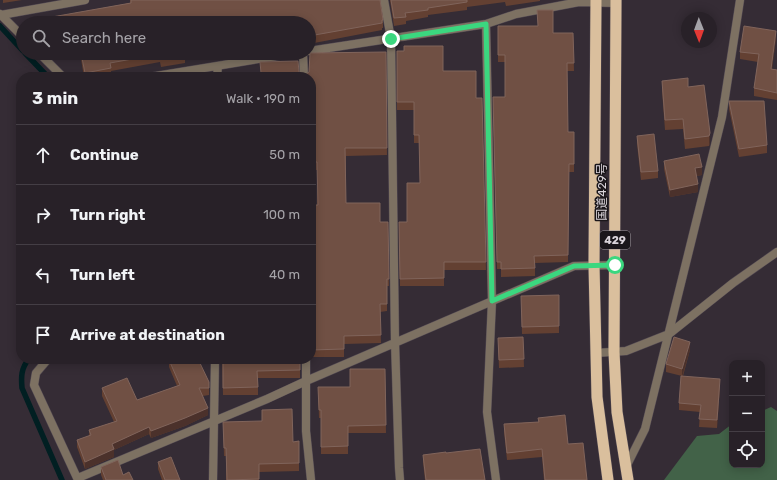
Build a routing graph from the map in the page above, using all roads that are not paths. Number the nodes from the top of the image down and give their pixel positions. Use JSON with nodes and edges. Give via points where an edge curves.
{"nodes":[{"id":1,"x":85,"y":0,"type":"edge"},
{"id":2,"x":384,"y":0,"type":"edge"},
{"id":3,"x":740,"y":0,"type":"edge"},
{"id":4,"x":596,"y":1,"type":"edge"},
{"id":5,"x":616,"y":1,"type":"edge"},
{"id":6,"x":0,"y":15,"type":"edge"},
{"id":7,"x":486,"y":24,"type":"junction"},
{"id":8,"x":16,"y":30,"type":"edge"},
{"id":9,"x":391,"y":39,"type":"junction"},
{"id":10,"x":316,"y":50,"type":"edge"},
{"id":11,"x":46,"y":60,"type":"edge"},
{"id":12,"x":254,"y":60,"type":"edge"},
{"id":13,"x":303,"y":60,"type":"edge"},
{"id":14,"x":218,"y":66,"type":"junction"},
{"id":15,"x":58,"y":72,"type":"edge"},
{"id":16,"x":181,"y":72,"type":"edge"},
{"id":17,"x":217,"y":72,"type":"edge"},
{"id":18,"x":304,"y":72,"type":"edge"},
{"id":19,"x":777,"y":252,"type":"edge"},
{"id":20,"x":594,"y":265,"type":"junction"},
{"id":21,"x":615,"y":265,"type":"junction"},
{"id":22,"x":492,"y":301,"type":"junction"},
{"id":23,"x":669,"y":334,"type":"junction"},
{"id":24,"x":395,"y":342,"type":"junction"},
{"id":25,"x":614,"y":352,"type":"junction"},
{"id":26,"x":596,"y":353,"type":"junction"},
{"id":27,"x":44,"y":364,"type":"edge"},
{"id":28,"x":215,"y":364,"type":"edge"},
{"id":29,"x":306,"y":364,"type":"edge"},
{"id":30,"x":306,"y":380,"type":"junction"},
{"id":31,"x":215,"y":419,"type":"junction"},
{"id":32,"x":626,"y":467,"type":"junction"},
{"id":33,"x":78,"y":479,"type":"edge"},
{"id":34,"x":213,"y":480,"type":"edge"},
{"id":35,"x":311,"y":480,"type":"edge"},
{"id":36,"x":400,"y":480,"type":"edge"},
{"id":37,"x":496,"y":480,"type":"edge"},
{"id":38,"x":608,"y":480,"type":"edge"},
{"id":39,"x":628,"y":480,"type":"edge"}],
"edges":[{"from":1,"to":6,"type":"street"},
{"from":2,"to":9,"type":"street"},
{"from":3,"to":23,"type":"street","via":[[722,117]]},
{"from":4,"to":5,"type":"street"},
{"from":4,"to":7,"type":"street","via":[[516,14]]},
{"from":4,"to":20,"type":"highway","name":"国道429号","number":"429"},
{"from":5,"to":21,"type":"highway","name":"国道429号","number":"429"},
{"from":6,"to":8,"type":"street"},
{"from":7,"to":9,"type":"street"},
{"from":7,"to":22,"type":"street"},
{"from":9,"to":10,"type":"street"},
{"from":9,"to":24,"type":"street"},
{"from":11,"to":15,"type":"street"},
{"from":12,"to":14,"type":"street"},
{"from":13,"to":18,"type":"street"},
{"from":14,"to":16,"type":"street"},
{"from":14,"to":17,"type":"street"},
{"from":19,"to":23,"type":"street"},
{"from":20,"to":21,"type":"street"},
{"from":20,"to":22,"type":"street","via":[[574,266]]},
{"from":20,"to":26,"type":"highway","name":"国道429号","number":"429"},
{"from":21,"to":25,"type":"highway","name":"国道429号","number":"429"},
{"from":22,"to":24,"type":"street"},
{"from":22,"to":37,"type":"street","via":[[487,412]]},
{"from":23,"to":25,"type":"street","via":[[626,351]]},
{"from":23,"to":32,"type":"street","via":[[645,429]]},
{"from":24,"to":30,"type":"street"},
{"from":24,"to":36,"type":"street"},
{"from":25,"to":26,"type":"street"},
{"from":25,"to":32,"type":"highway","name":"国道429号","number":"429","via":[[618,412]]},
{"from":26,"to":38,"type":"highway","name":"国道429号","number":"429","via":[[597,397]]},
{"from":27,"to":33,"type":"street","via":[[36,373],[34,385]]},
{"from":28,"to":31,"type":"street"},
{"from":29,"to":30,"type":"street"},
{"from":30,"to":31,"type":"street"},
{"from":30,"to":35,"type":"street","via":[[306,431]]},
{"from":31,"to":33,"type":"street"},
{"from":31,"to":34,"type":"street"},
{"from":32,"to":39,"type":"highway","name":"国道429号","number":"429"}]}
